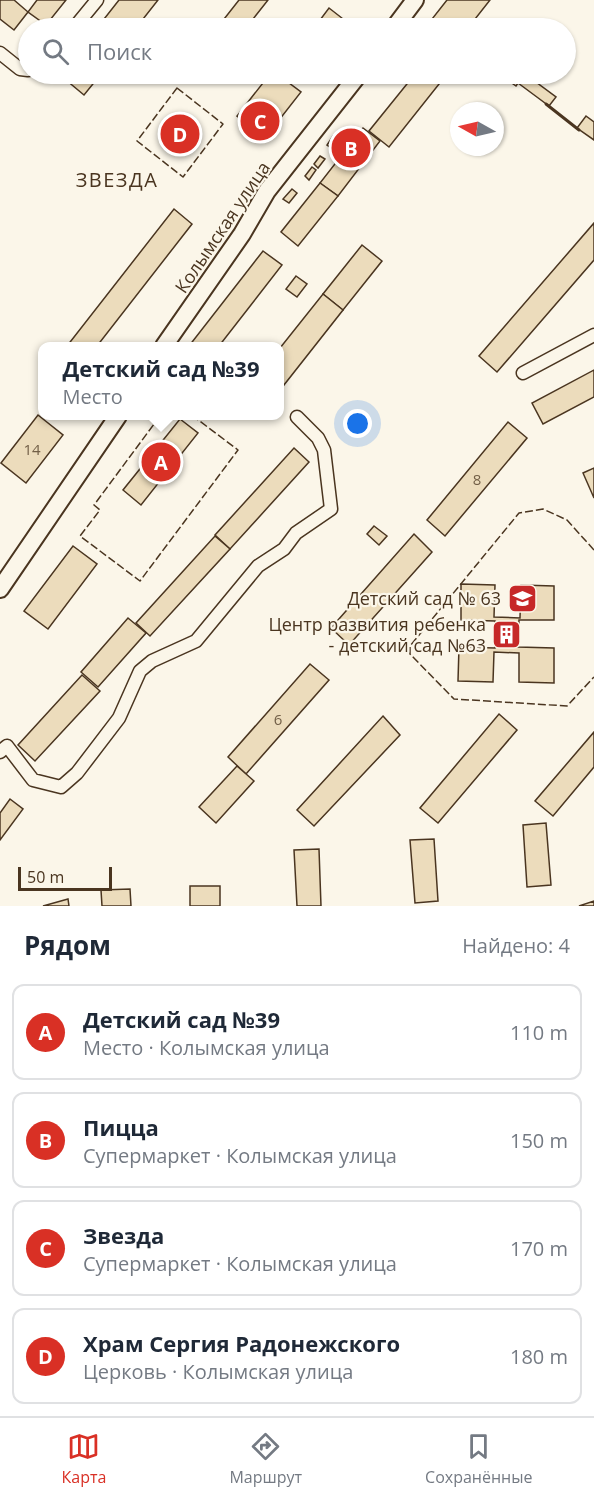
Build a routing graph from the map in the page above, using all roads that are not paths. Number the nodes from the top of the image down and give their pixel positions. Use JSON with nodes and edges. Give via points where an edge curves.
{"nodes":[{"id":1,"x":97,"y":0,"type":"edge"},
{"id":2,"x":415,"y":0,"type":"edge"},
{"id":3,"x":82,"y":18,"type":"edge"},
{"id":4,"x":402,"y":18,"type":"edge"},
{"id":5,"x":0,"y":53,"type":"edge"},
{"id":6,"x":18,"y":67,"type":"edge"},
{"id":7,"x":351,"y":84,"type":"edge"},
{"id":8,"x":594,"y":335,"type":"edge"},
{"id":9,"x":167,"y":342,"type":"edge"},
{"id":10,"x":523,"y":373,"type":"dead end"},
{"id":11,"x":297,"y":417,"type":"dead end"},
{"id":12,"x":115,"y":420,"type":"edge"},
{"id":13,"x":0,"y":590,"type":"edge"},
{"id":14,"x":0,"y":752,"type":"edge"}],
"edges":[{"from":1,"to":3,"type":"street"},
{"from":2,"to":4,"type":"street"},
{"from":5,"to":6,"type":"street"},
{"from":7,"to":9,"type":"street","name":"Колымская улица","via":[[267,191]]},
{"from":8,"to":10,"type":"street"},
{"from":11,"to":14,"type":"street","via":[[324,450],[331,509],[258,566],[196,641],[152,661],[140,671],[119,718],[77,773],[61,787],[33,780],[7,746]]},
{"from":12,"to":13,"type":"street"}]}
